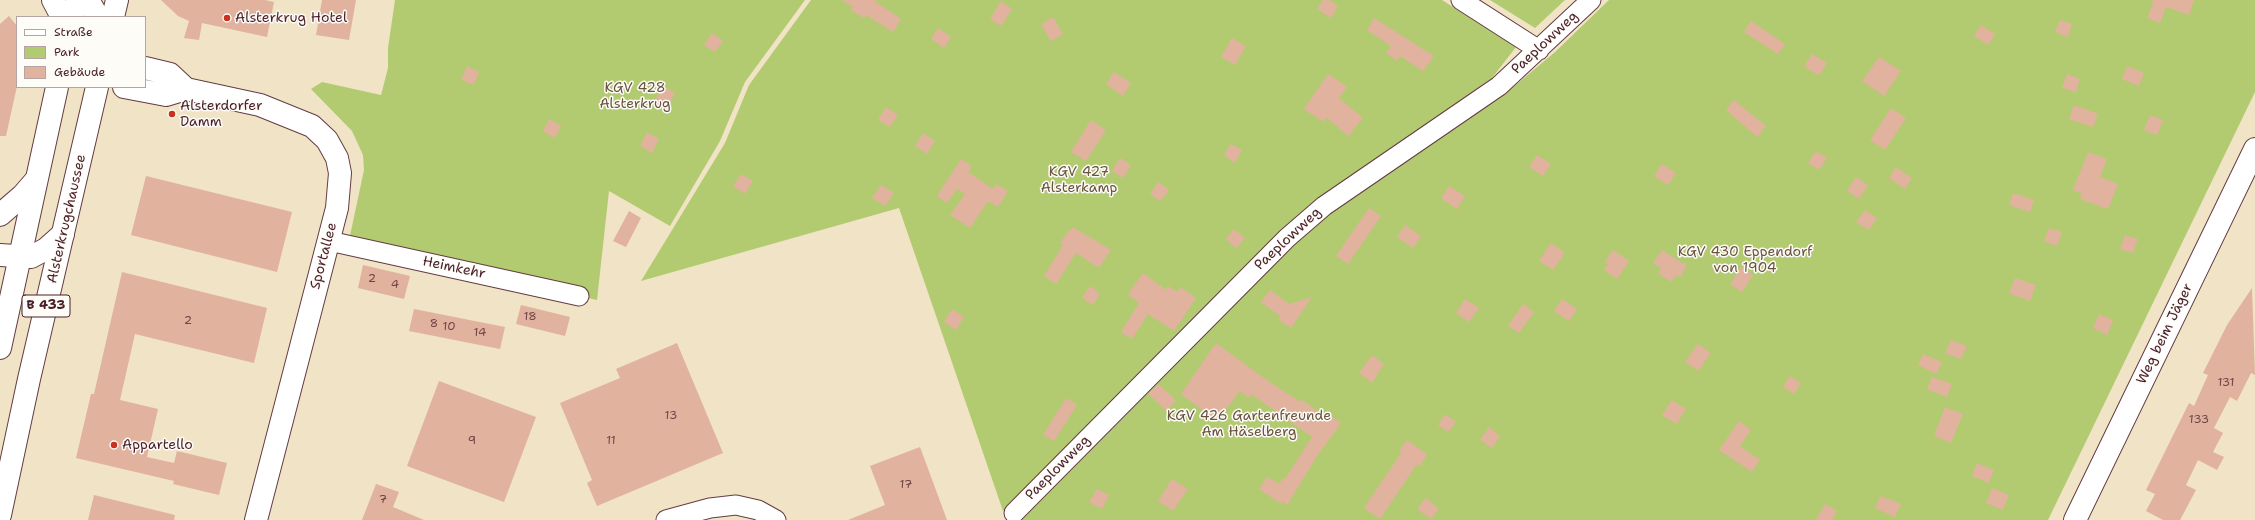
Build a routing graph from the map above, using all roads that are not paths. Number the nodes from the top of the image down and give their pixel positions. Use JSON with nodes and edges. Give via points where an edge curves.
{"nodes":[{"id":1,"x":53,"y":0,"type":"edge"},
{"id":2,"x":77,"y":0,"type":"edge"},
{"id":3,"x":88,"y":0,"type":"edge"},
{"id":4,"x":117,"y":0,"type":"edge"},
{"id":5,"x":1461,"y":0,"type":"edge"},
{"id":6,"x":1591,"y":0,"type":"edge"},
{"id":7,"x":61,"y":16,"type":"edge"},
{"id":8,"x":73,"y":16,"type":"edge"},
{"id":9,"x":97,"y":16,"type":"edge"},
{"id":10,"x":113,"y":16,"type":"edge"},
{"id":11,"x":1539,"y":50,"type":"junction"},
{"id":12,"x":146,"y":68,"type":"edge"},
{"id":13,"x":57,"y":88,"type":"edge"},
{"id":14,"x":97,"y":88,"type":"edge"},
{"id":15,"x":129,"y":88,"type":"edge"},
{"id":16,"x":186,"y":89,"type":"junction"},
{"id":17,"x":2255,"y":149,"type":"edge"},
{"id":18,"x":36,"y":180,"type":"junction"},
{"id":19,"x":0,"y":215,"type":"edge"},
{"id":20,"x":63,"y":234,"type":"junction"},
{"id":21,"x":329,"y":241,"type":"junction"},
{"id":22,"x":9,"y":256,"type":"edge"},
{"id":23,"x":579,"y":296,"type":"dead end"},
{"id":24,"x":0,"y":348,"type":"edge"},
{"id":25,"x":1014,"y":513,"type":"dead end"},
{"id":26,"x":0,"y":515,"type":"edge"},
{"id":27,"x":256,"y":520,"type":"edge"},
{"id":28,"x":666,"y":520,"type":"edge"},
{"id":29,"x":776,"y":520,"type":"edge"},
{"id":30,"x":2075,"y":520,"type":"edge"}],
"edges":[{"from":1,"to":7,"type":"street"},
{"from":2,"to":8,"type":"street"},
{"from":3,"to":9,"type":"street"},
{"from":4,"to":10,"type":"street"},
{"from":5,"to":11,"type":"street"},
{"from":6,"to":11,"type":"street","name":"Paeplowweg"},
{"from":11,"to":25,"type":"street","name":"Paeplowweg","via":[[1499,86],[1324,206],[1287,238]]},
{"from":12,"to":16,"type":"street","name":"Sportallee","via":[[170,74]]},
{"from":13,"to":18,"type":"street","number":"B 433"},
{"from":14,"to":20,"type":"street","name":"Alsterkrugchaussee","number":"B 433"},
{"from":15,"to":16,"type":"street","via":[[166,95]]},
{"from":16,"to":21,"type":"street","name":"Sportallee","via":[[278,111],[312,126],[327,140],[337,158],[340,173],[340,189]]},
{"from":17,"to":30,"type":"street","name":"Weg beim Jäger"},
{"from":18,"to":19,"type":"street","via":[[20,199]]},
{"from":18,"to":22,"type":"street","number":"B 433"},
{"from":20,"to":22,"type":"street","via":[[41,253],[31,257]]},
{"from":20,"to":26,"type":"street","name":"Alsterkrugchaussee","number":"B 433"},
{"from":21,"to":23,"type":"street","name":"Heimkehr"},
{"from":21,"to":27,"type":"street","name":"Sportallee"},
{"from":22,"to":24,"type":"street","number":"B 433"},
{"from":28,"to":29,"type":"street","via":[[710,508],[736,505],[758,510]]}]}
